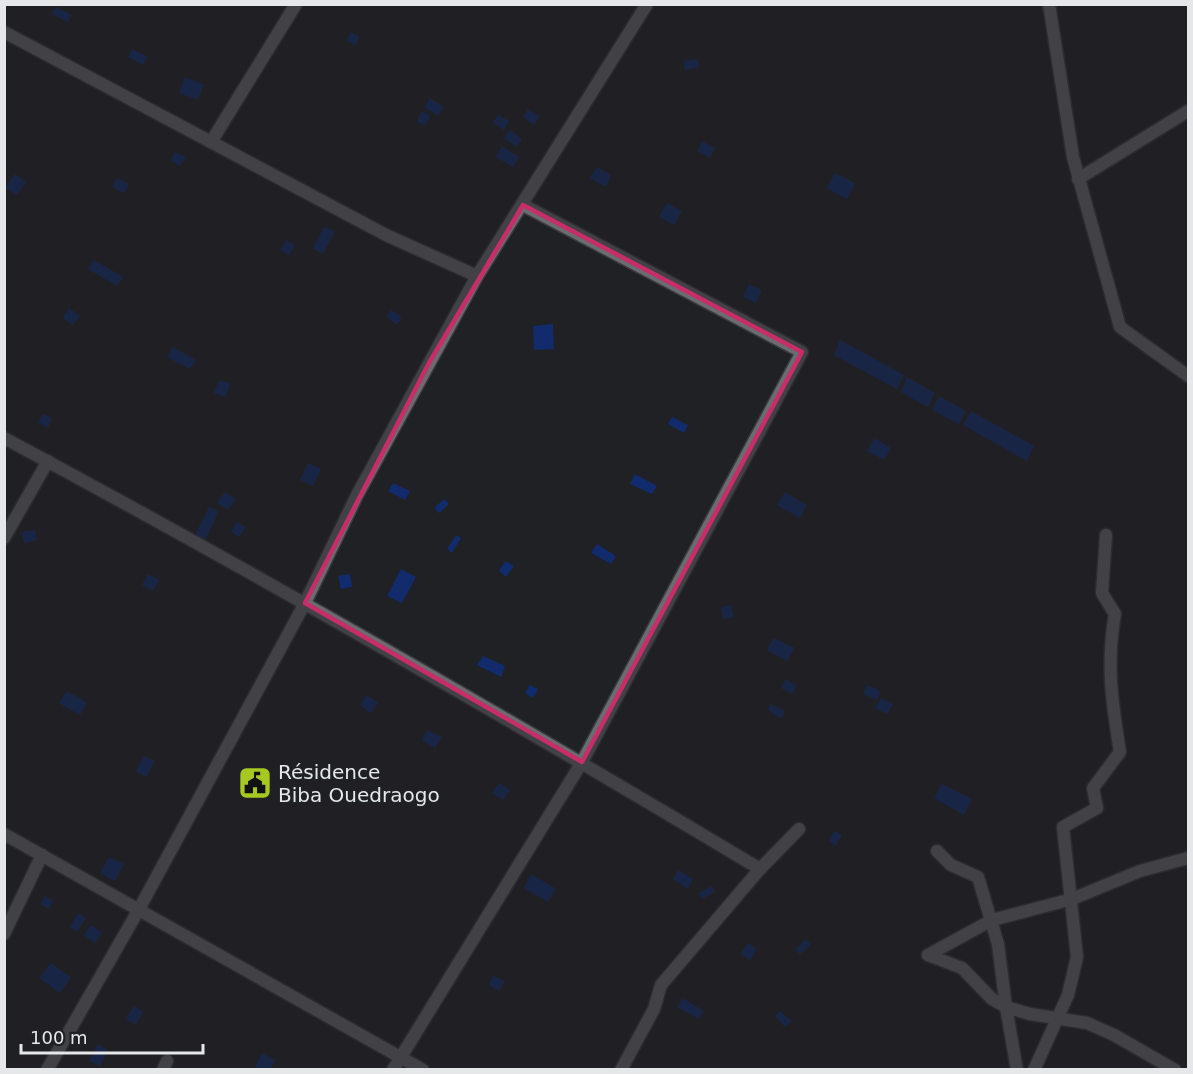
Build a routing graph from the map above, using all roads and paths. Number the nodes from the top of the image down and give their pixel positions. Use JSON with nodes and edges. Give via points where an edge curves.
{"nodes":[{"id":1,"x":296,"y":4,"type":"edge"},
{"id":2,"x":647,"y":4,"type":"edge"},
{"id":3,"x":1049,"y":4,"type":"edge"},
{"id":4,"x":4,"y":32,"type":"edge"},
{"id":5,"x":1188,"y":111,"type":"edge"},
{"id":6,"x":211,"y":142,"type":"junction"},
{"id":7,"x":1078,"y":179,"type":"junction"},
{"id":8,"x":523,"y":205,"type":"junction"},
{"id":9,"x":477,"y":276,"type":"junction"},
{"id":10,"x":1188,"y":376,"type":"edge"},
{"id":11,"x":4,"y":438,"type":"edge"},
{"id":12,"x":48,"y":461,"type":"junction"},
{"id":13,"x":1106,"y":535,"type":"dead end"},
{"id":14,"x":4,"y":538,"type":"edge"},
{"id":15,"x":305,"y":603,"type":"junction"},
{"id":16,"x":582,"y":762,"type":"junction"},
{"id":17,"x":799,"y":828,"type":"dead end"},
{"id":18,"x":4,"y":834,"type":"edge"},
{"id":19,"x":937,"y":851,"type":"dead end"},
{"id":20,"x":42,"y":855,"type":"junction"},
{"id":21,"x":1188,"y":858,"type":"edge"},
{"id":22,"x":760,"y":869,"type":"junction"},
{"id":23,"x":1072,"y":899,"type":"junction"},
{"id":24,"x":138,"y":911,"type":"junction"},
{"id":25,"x":992,"y":920,"type":"junction"},
{"id":26,"x":4,"y":934,"type":"edge"},
{"id":27,"x":1006,"y":1007,"type":"junction"},
{"id":28,"x":1057,"y":1020,"type":"junction"},
{"id":29,"x":400,"y":1056,"type":"junction"},
{"id":30,"x":47,"y":1070,"type":"edge"},
{"id":31,"x":393,"y":1070,"type":"edge"},
{"id":32,"x":423,"y":1070,"type":"edge"},
{"id":33,"x":621,"y":1070,"type":"edge"},
{"id":34,"x":1017,"y":1070,"type":"edge"},
{"id":35,"x":1034,"y":1070,"type":"edge"},
{"id":36,"x":1175,"y":1070,"type":"edge"}],
"edges":[{"from":1,"to":6,"type":"street"},
{"from":2,"to":8,"type":"street"},
{"from":3,"to":7,"type":"street"},
{"from":4,"to":6,"type":"street"},
{"from":5,"to":7,"type":"street"},
{"from":6,"to":9,"type":"street","via":[[386,235]]},
{"from":7,"to":10,"type":"street","via":[[1120,327]]},
{"from":8,"to":9,"type":"street"},
{"from":8,"to":16,"type":"street","via":[[802,352]]},
{"from":9,"to":15,"type":"street","via":[[357,495]]},
{"from":11,"to":12,"type":"street"},
{"from":12,"to":14,"type":"street"},
{"from":12,"to":15,"type":"street"},
{"from":13,"to":23,"type":"street","via":[[1102,593],[1115,615],[1109,649],[1111,696],[1120,752],[1093,788],[1097,808],[1063,827]]},
{"from":15,"to":16,"type":"street"},
{"from":15,"to":24,"type":"street"},
{"from":16,"to":22,"type":"street"},
{"from":16,"to":29,"type":"street"},
{"from":17,"to":22,"type":"street"},
{"from":18,"to":20,"type":"street"},
{"from":19,"to":25,"type":"street","via":[[951,865],[978,877]]},
{"from":20,"to":24,"type":"street"},
{"from":20,"to":26,"type":"street"},
{"from":21,"to":23,"type":"street","via":[[1132,874]]},
{"from":22,"to":33,"type":"street","via":[[661,986],[654,1009]]},
{"from":23,"to":25,"type":"street"},
{"from":23,"to":28,"type":"street","via":[[1077,957]]},
{"from":24,"to":29,"type":"street"},
{"from":24,"to":30,"type":"street"},
{"from":25,"to":27,"type":"street"},
{"from":25,"to":27,"type":"street","via":[[928,955],[962,968],[992,999]]},
{"from":27,"to":28,"type":"street"},
{"from":27,"to":34,"type":"street"},
{"from":28,"to":35,"type":"street"},
{"from":28,"to":36,"type":"street","via":[[1087,1023]]},
{"from":29,"to":31,"type":"street"},
{"from":29,"to":32,"type":"street"}]}
